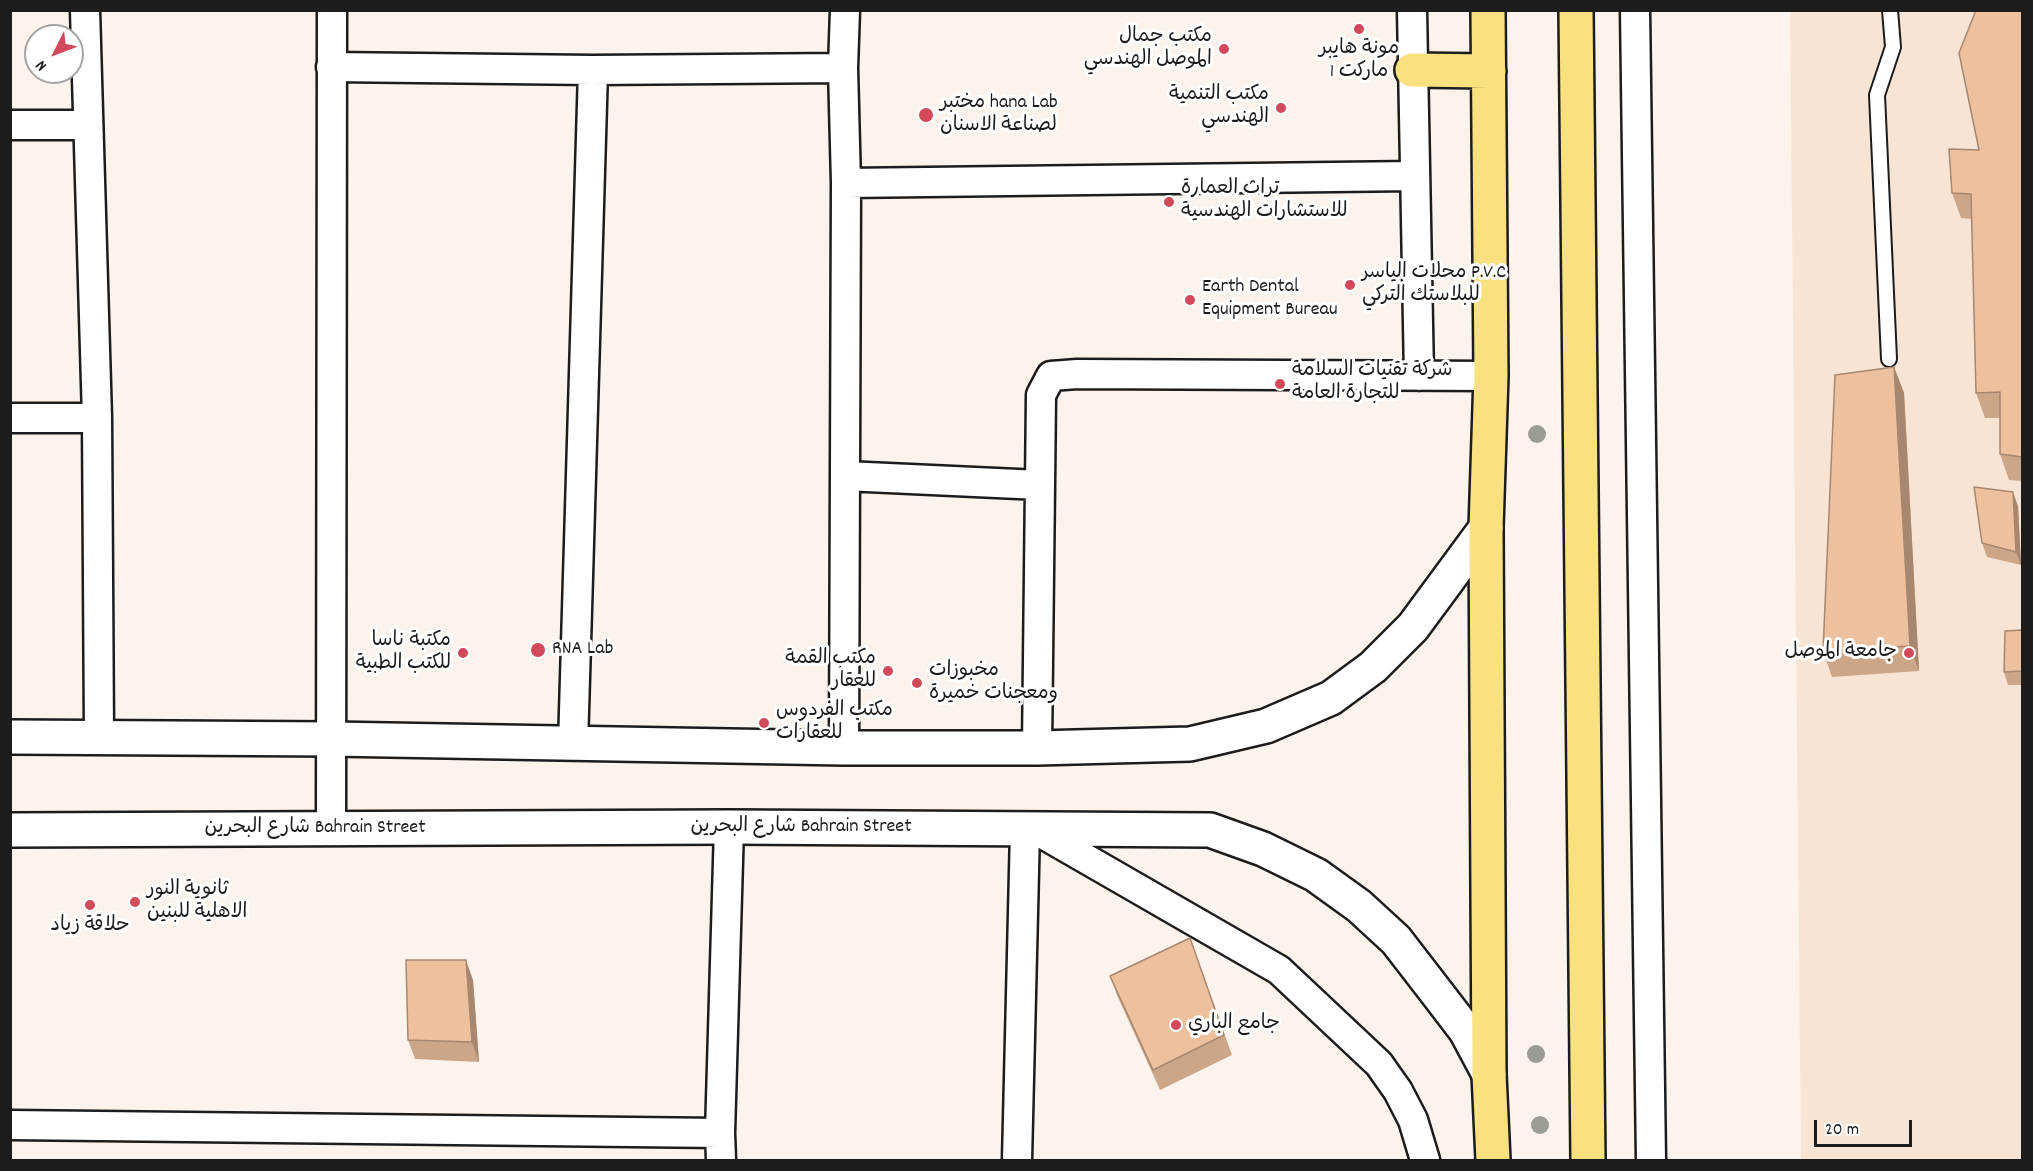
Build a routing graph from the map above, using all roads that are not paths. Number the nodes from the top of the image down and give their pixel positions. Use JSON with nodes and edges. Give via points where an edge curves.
{"nodes":[{"id":1,"x":85,"y":10,"type":"edge"},
{"id":2,"x":332,"y":10,"type":"edge"},
{"id":3,"x":845,"y":10,"type":"edge"},
{"id":4,"x":1412,"y":10,"type":"edge"},
{"id":5,"x":1488,"y":10,"type":"edge"},
{"id":6,"x":1576,"y":10,"type":"edge"},
{"id":7,"x":1635,"y":10,"type":"edge"},
{"id":8,"x":1890,"y":10,"type":"edge"},
{"id":9,"x":331,"y":67,"type":"junction"},
{"id":10,"x":843,"y":68,"type":"junction"},
{"id":11,"x":593,"y":70,"type":"junction"},
{"id":12,"x":1412,"y":70,"type":"junction"},
{"id":13,"x":1489,"y":71,"type":"junction"},
{"id":14,"x":10,"y":125,"type":"edge"},
{"id":15,"x":88,"y":125,"type":"junction"},
{"id":16,"x":1414,"y":176,"type":"junction"},
{"id":17,"x":846,"y":183,"type":"junction"},
{"id":18,"x":1890,"y":359,"type":"dead end"},
{"id":19,"x":1419,"y":376,"type":"junction"},
{"id":20,"x":1491,"y":376,"type":"junction"},
{"id":21,"x":10,"y":418,"type":"edge"},
{"id":22,"x":98,"y":418,"type":"junction"},
{"id":23,"x":845,"y":476,"type":"junction"},
{"id":24,"x":1040,"y":485,"type":"junction"},
{"id":25,"x":1486,"y":528,"type":"junction"},
{"id":26,"x":99,"y":736,"type":"junction"},
{"id":27,"x":10,"y":737,"type":"edge"},
{"id":28,"x":332,"y":739,"type":"junction"},
{"id":29,"x":573,"y":745,"type":"junction"},
{"id":30,"x":844,"y":748,"type":"junction"},
{"id":31,"x":1037,"y":748,"type":"junction"},
{"id":32,"x":729,"y":827,"type":"junction"},
{"id":33,"x":10,"y":830,"type":"edge"},
{"id":34,"x":331,"y":830,"type":"junction"},
{"id":35,"x":1030,"y":830,"type":"junction"},
{"id":36,"x":1489,"y":1074,"type":"junction"},
{"id":37,"x":10,"y":1125,"type":"edge"},
{"id":38,"x":721,"y":1147,"type":"edge"},
{"id":39,"x":1017,"y":1161,"type":"edge"},
{"id":40,"x":1425,"y":1161,"type":"edge"},
{"id":41,"x":1493,"y":1161,"type":"edge"},
{"id":42,"x":1588,"y":1161,"type":"edge"},
{"id":43,"x":1651,"y":1161,"type":"edge"}],
"edges":[{"from":1,"to":15,"type":"street"},
{"from":2,"to":9,"type":"street"},
{"from":3,"to":10,"type":"street"},
{"from":4,"to":12,"type":"street"},
{"from":5,"to":13,"type":"highway"},
{"from":6,"to":42,"type":"highway"},
{"from":7,"to":43,"type":"street"},
{"from":8,"to":18,"type":"lane","via":[[1893,47],[1877,95]]},
{"from":9,"to":11,"type":"street"},
{"from":9,"to":28,"type":"street"},
{"from":10,"to":11,"type":"street"},
{"from":10,"to":17,"type":"street"},
{"from":11,"to":29,"type":"street"},
{"from":12,"to":13,"type":"highway"},
{"from":12,"to":16,"type":"street"},
{"from":13,"to":20,"type":"highway"},
{"from":14,"to":15,"type":"street"},
{"from":15,"to":22,"type":"street"},
{"from":16,"to":17,"type":"street"},
{"from":16,"to":19,"type":"street"},
{"from":17,"to":23,"type":"street"},
{"from":19,"to":20,"type":"street"},
{"from":19,"to":24,"type":"street","via":[[1051,376],[1041,395]]},
{"from":20,"to":25,"type":"highway"},
{"from":21,"to":22,"type":"street"},
{"from":22,"to":26,"type":"street"},
{"from":23,"to":24,"type":"street"},
{"from":23,"to":30,"type":"street"},
{"from":24,"to":31,"type":"street"},
{"from":25,"to":31,"type":"main road","via":[[1413,627],[1373,667],[1330,698],[1266,726],[1191,744]]},
{"from":25,"to":36,"type":"highway"},
{"from":26,"to":27,"type":"main road"},
{"from":26,"to":28,"type":"main road"},
{"from":28,"to":29,"type":"main road"},
{"from":28,"to":34,"type":"street"},
{"from":29,"to":30,"type":"main road"},
{"from":30,"to":31,"type":"main road"},
{"from":32,"to":34,"type":"main road","name":"شارع البحرين Bahrain Street"},
{"from":32,"to":35,"type":"main road","name":"شارع البحرين Bahrain Street"},
{"from":32,"to":38,"type":"street"},
{"from":33,"to":34,"type":"main road","name":"شارع البحرين Bahrain Street"},
{"from":35,"to":36,"type":"main road","name":"شارع البحرين Bahrain Street","via":[[1210,830],[1263,849],[1316,875],[1359,906],[1396,940],[1466,1031]]},
{"from":35,"to":39,"type":"street"},
{"from":35,"to":40,"type":"street","via":[[1279,970],[1379,1064],[1413,1120]]},
{"from":36,"to":41,"type":"highway"},
{"from":37,"to":38,"type":"street"}]}
